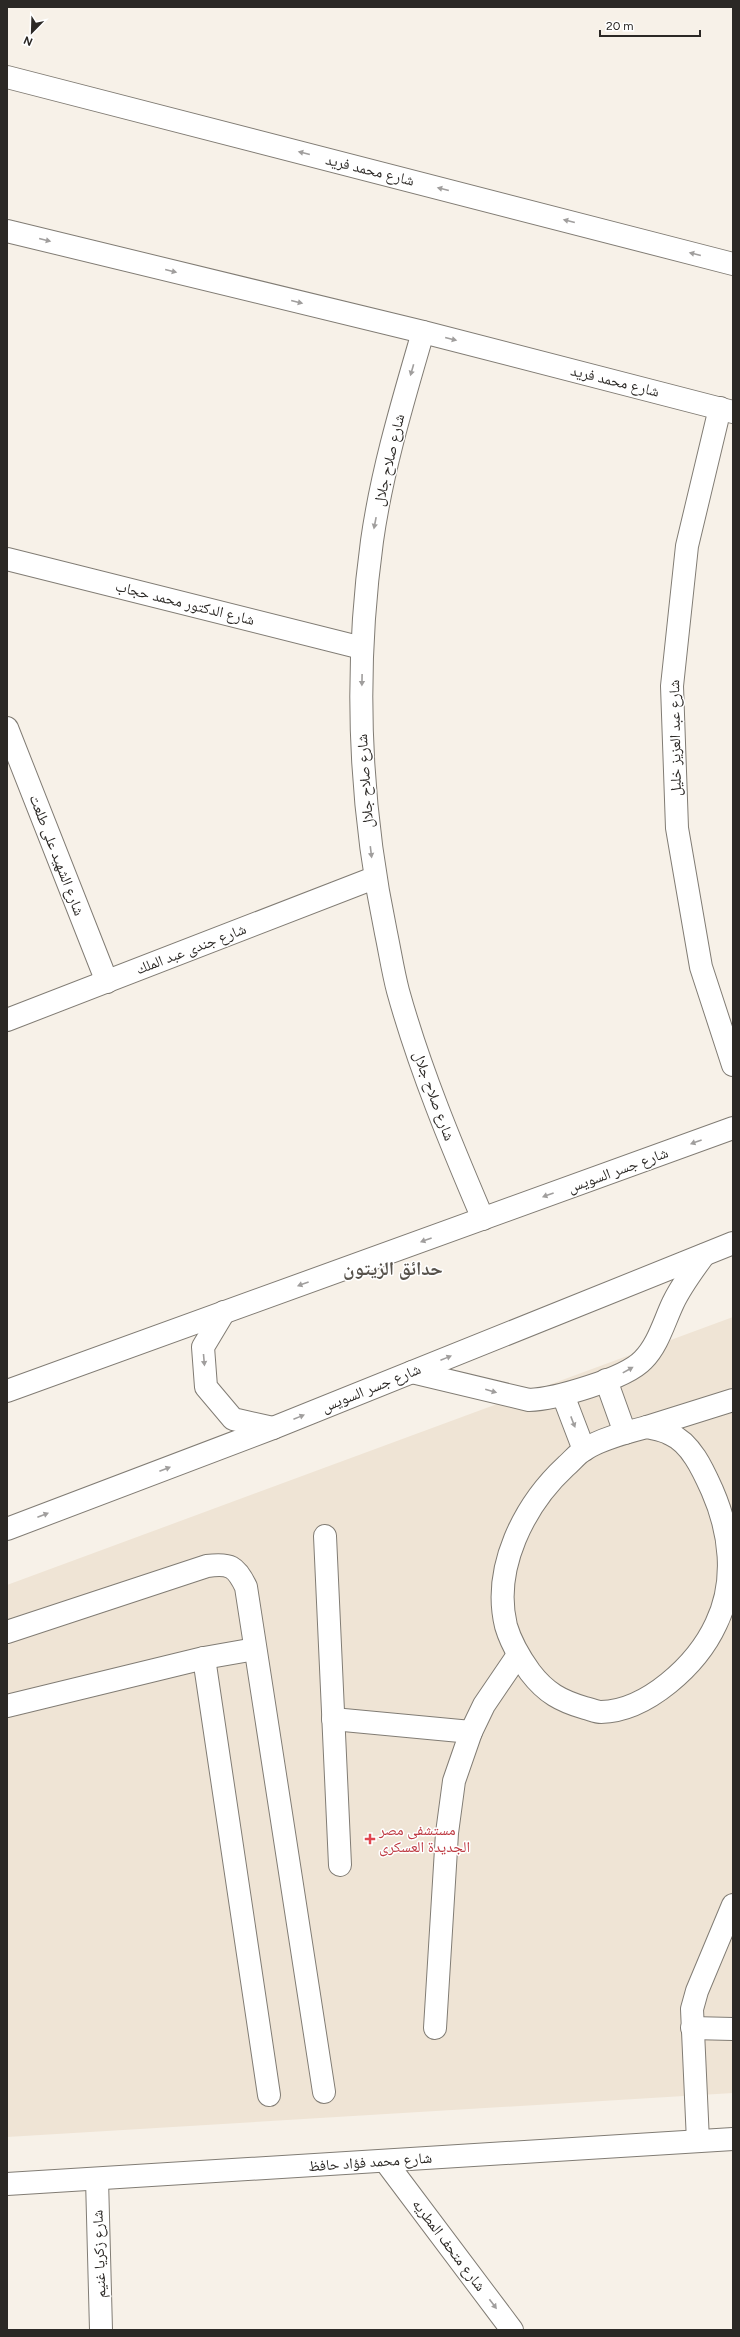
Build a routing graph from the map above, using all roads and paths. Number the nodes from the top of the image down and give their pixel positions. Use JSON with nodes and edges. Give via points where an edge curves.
{"nodes":[{"id":1,"x":7,"y":77,"type":"edge"},
{"id":2,"x":7,"y":230,"type":"edge"},
{"id":3,"x":733,"y":264,"type":"edge"},
{"id":4,"x":423,"y":332,"type":"junction"},
{"id":5,"x":727,"y":410,"type":"edge"},
{"id":6,"x":7,"y":559,"type":"edge"},
{"id":7,"x":362,"y":648,"type":"junction"},
{"id":8,"x":7,"y":728,"type":"edge"},
{"id":9,"x":374,"y":878,"type":"junction"},
{"id":10,"x":107,"y":982,"type":"junction"},
{"id":11,"x":7,"y":1020,"type":"edge"},
{"id":12,"x":733,"y":1065,"type":"edge"},
{"id":13,"x":733,"y":1128,"type":"edge"},
{"id":14,"x":483,"y":1219,"type":"junction"},
{"id":15,"x":733,"y":1243,"type":"edge"},
{"id":16,"x":704,"y":1254,"type":"junction"},
{"id":17,"x":224,"y":1312,"type":"junction"},
{"id":18,"x":412,"y":1372,"type":"junction"},
{"id":19,"x":606,"y":1380,"type":"junction"},
{"id":20,"x":7,"y":1391,"type":"edge"},
{"id":21,"x":563,"y":1395,"type":"junction"},
{"id":22,"x":733,"y":1400,"type":"edge"},
{"id":23,"x":647,"y":1427,"type":"junction"},
{"id":24,"x":273,"y":1428,"type":"junction"},
{"id":25,"x":625,"y":1433,"type":"junction"},
{"id":26,"x":584,"y":1450,"type":"junction"},
{"id":27,"x":7,"y":1529,"type":"edge"},
{"id":28,"x":325,"y":1536,"type":"dead end"},
{"id":29,"x":730,"y":1588,"type":"edge"},
{"id":30,"x":7,"y":1632,"type":"edge"},
{"id":31,"x":255,"y":1649,"type":"junction"},
{"id":32,"x":518,"y":1655,"type":"junction"},
{"id":33,"x":204,"y":1658,"type":"junction"},
{"id":34,"x":7,"y":1706,"type":"edge"},
{"id":35,"x":333,"y":1719,"type":"junction"},
{"id":36,"x":471,"y":1732,"type":"junction"},
{"id":37,"x":340,"y":1865,"type":"dead end"},
{"id":38,"x":732,"y":1911,"type":"edge"},
{"id":39,"x":435,"y":2028,"type":"dead end"},
{"id":40,"x":692,"y":2028,"type":"junction"},
{"id":41,"x":733,"y":2029,"type":"edge"},
{"id":42,"x":324,"y":2092,"type":"dead end"},
{"id":43,"x":269,"y":2095,"type":"dead end"},
{"id":44,"x":733,"y":2139,"type":"edge"},
{"id":45,"x":698,"y":2141,"type":"junction"},
{"id":46,"x":385,"y":2161,"type":"junction"},
{"id":47,"x":97,"y":2179,"type":"junction"},
{"id":48,"x":7,"y":2184,"type":"edge"},
{"id":49,"x":102,"y":2330,"type":"edge"},
{"id":50,"x":512,"y":2330,"type":"edge"}],
"edges":[{"from":3,"to":1,"type":"street","name":"شارع محمد فريد","one_way":true},
{"from":2,"to":4,"type":"street","name":"شارع محمد فريد","one_way":true},
{"from":4,"to":5,"type":"street","name":"شارع محمد فريد","one_way":true},
{"from":4,"to":7,"type":"street","name":"شارع صلاح جلال","one_way":true,"via":[[392,436],[373,533]]},
{"from":5,"to":12,"type":"street","name":"شارع عبد العزيز خليل","via":[[687,546],[672,686],[677,828],[701,967]]},
{"from":6,"to":7,"type":"street","name":"شارع الدكتور محمد حجاب"},
{"from":7,"to":9,"type":"street","name":"شارع صلاح جلال","one_way":true,"via":[[361,725],[365,802]]},
{"from":8,"to":10,"type":"street","name":"شارع الشهيد على طلعت"},
{"from":9,"to":10,"type":"street","name":"شارع جندى عبد الملك"},
{"from":9,"to":14,"type":"street","name":"شارع صلاح جلال","via":[[398,990],[433,1100]]},
{"from":10,"to":11,"type":"street","name":"شارع جندى عبد الملك"},
{"from":13,"to":14,"type":"street","name":"شارع جسر السويس","one_way":true},
{"from":14,"to":17,"type":"street","name":"شارع جسر السويس","one_way":true},
{"from":15,"to":16,"type":"street","name":"شارع جسر السويس"},
{"from":18,"to":16,"type":"street","name":"شارع جسر السويس","one_way":true},
{"from":19,"to":16,"type":"street","one_way":true,"via":[[643,1361],[655,1345],[673,1302]]},
{"from":17,"to":20,"type":"street","name":"شارع جسر السويس"},
{"from":17,"to":24,"type":"street","one_way":true,"via":[[203,1347],[206,1387],[233,1419]]},
{"from":18,"to":21,"type":"street","one_way":true,"via":[[529,1400]]},
{"from":24,"to":18,"type":"street","name":"شارع جسر السويس","one_way":true},
{"from":19,"to":21,"type":"street"},
{"from":19,"to":25,"type":"street"},
{"from":21,"to":26,"type":"street","one_way":true},
{"from":22,"to":23,"type":"street"},
{"from":23,"to":25,"type":"street"},
{"from":23,"to":29,"type":"street","via":[[671,1434],[687,1446],[707,1478],[722,1512],[729,1550]]},
{"from":27,"to":24,"type":"street","name":"شارع جسر السويس","one_way":true},
{"from":25,"to":26,"type":"street"},
{"from":26,"to":32,"type":"street","via":[[549,1482],[522,1522],[506,1566],[503,1596],[506,1627]]},
{"from":28,"to":35,"type":"street"},
{"from":29,"to":32,"type":"street","via":[[717,1624],[694,1659],[669,1683],[633,1705],[600,1712],[562,1701],[537,1681]]},
{"from":30,"to":31,"type":"street","via":[[207,1566],[224,1564],[238,1571],[246,1587]]},
{"from":31,"to":33,"type":"street"},
{"from":31,"to":42,"type":"street"},
{"from":32,"to":36,"type":"street","via":[[484,1705]]},
{"from":33,"to":34,"type":"street"},
{"from":33,"to":43,"type":"street"},
{"from":35,"to":36,"type":"street"},
{"from":35,"to":37,"type":"street"},
{"from":36,"to":39,"type":"street","via":[[454,1781],[447,1833]]},
{"from":38,"to":40,"type":"street","via":[[697,1991],[692,2009]]},
{"from":40,"to":41,"type":"street"},
{"from":40,"to":45,"type":"street"},
{"from":44,"to":45,"type":"street","name":"شارع محمد فؤاد حافظ"},
{"from":45,"to":46,"type":"street","name":"شارع محمد فؤاد حافظ"},
{"from":46,"to":47,"type":"street","name":"شارع محمد فؤاد حافظ"},
{"from":46,"to":50,"type":"street","name":"شارع متحف المطريه","one_way":true},
{"from":47,"to":48,"type":"street","name":"شارع محمد فؤاد حافظ"},
{"from":47,"to":49,"type":"street","name":"شارع زكريا غنيم"}]}
